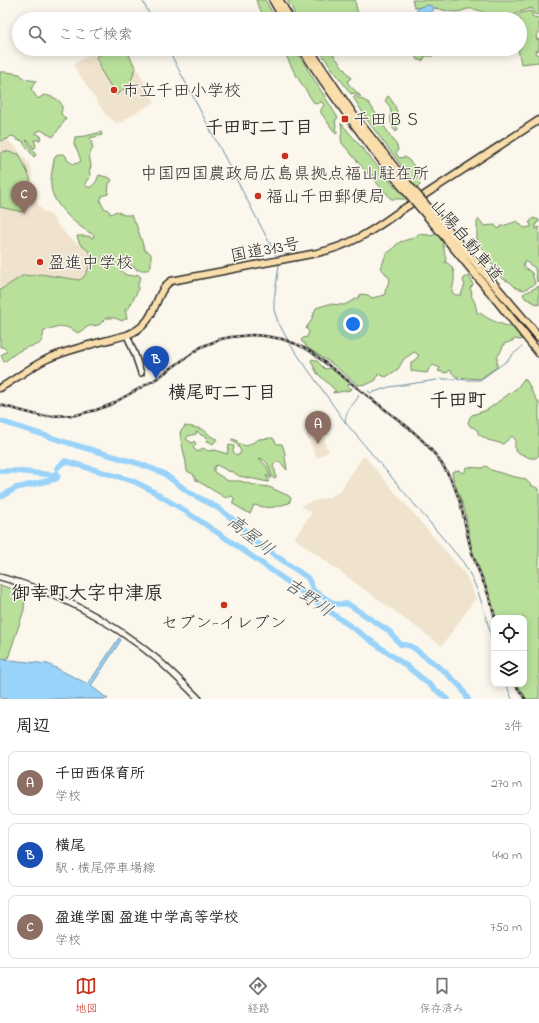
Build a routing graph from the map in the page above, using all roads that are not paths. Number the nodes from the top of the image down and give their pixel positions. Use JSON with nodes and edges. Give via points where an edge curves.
{"nodes":[{"id":1,"x":273,"y":0,"type":"edge"},
{"id":2,"x":279,"y":0,"type":"edge"},
{"id":3,"x":280,"y":12,"type":"edge"},
{"id":4,"x":286,"y":12,"type":"edge"},
{"id":5,"x":307,"y":56,"type":"edge"},
{"id":6,"x":314,"y":56,"type":"edge"},
{"id":7,"x":539,"y":120,"type":"edge"},
{"id":8,"x":404,"y":183,"type":"junction"},
{"id":9,"x":448,"y":236,"type":"junction"},
{"id":10,"x":127,"y":335,"type":"junction"},
{"id":11,"x":539,"y":336,"type":"edge"},
{"id":12,"x":539,"y":353,"type":"edge"},
{"id":13,"x":140,"y":373,"type":"dead end"},
{"id":14,"x":0,"y":388,"type":"edge"},
{"id":15,"x":0,"y":577,"type":"edge"},
{"id":16,"x":199,"y":699,"type":"edge"}],
"edges":[{"from":1,"to":3,"type":"highway"},
{"from":2,"to":4,"type":"highway"},
{"from":5,"to":8,"type":"highway","name":"山陽自動車道","via":[[350,118]]},
{"from":6,"to":8,"type":"highway","name":"山陽自動車道"},
{"from":7,"to":10,"type":"highway","name":"国道313号","via":[[360,238],[325,251],[171,281],[162,290],[146,323]]},
{"from":8,"to":9,"type":"highway","name":"山陽自動車道","bridge":true},
{"from":9,"to":11,"type":"highway","name":"山陽自動車道"},
{"from":9,"to":12,"type":"highway","name":"山陽自動車道"},
{"from":10,"to":13,"type":"main road"},
{"from":10,"to":14,"type":"highway","name":"国道313号","via":[[48,358]]},
{"from":15,"to":16,"type":"main road","via":[[21,582],[70,602],[99,618],[157,659]]}]}
